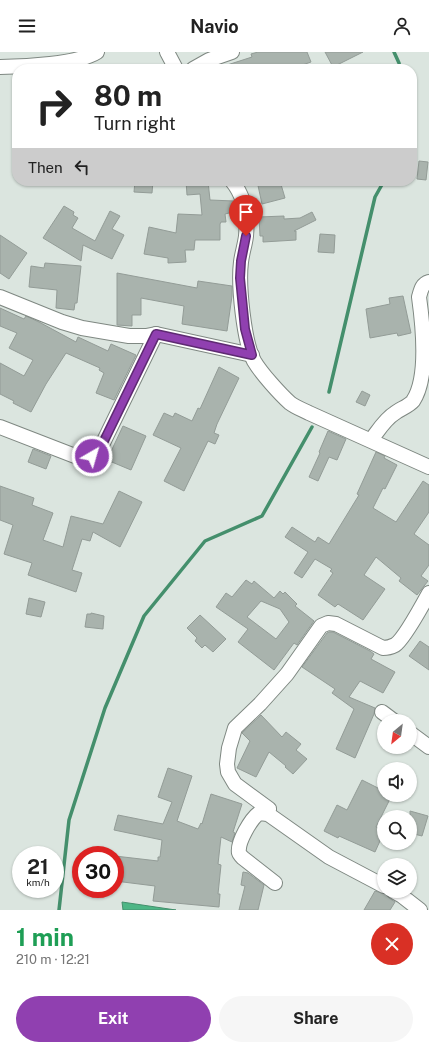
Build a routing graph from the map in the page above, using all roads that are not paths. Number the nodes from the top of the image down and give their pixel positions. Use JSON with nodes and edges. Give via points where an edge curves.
{"nodes":[{"id":1,"x":97,"y":52,"type":"edge"},
{"id":2,"x":167,"y":52,"type":"edge"},
{"id":3,"x":232,"y":52,"type":"edge"},
{"id":4,"x":45,"y":64,"type":"edge"},
{"id":5,"x":173,"y":64,"type":"edge"},
{"id":6,"x":202,"y":64,"type":"edge"},
{"id":7,"x":0,"y":67,"type":"edge"},
{"id":8,"x":12,"y":67,"type":"edge"},
{"id":9,"x":236,"y":186,"type":"edge"},
{"id":10,"x":429,"y":282,"type":"edge"},
{"id":11,"x":0,"y":297,"type":"edge"},
{"id":12,"x":156,"y":334,"type":"junction"},
{"id":13,"x":252,"y":355,"type":"junction"},
{"id":14,"x":0,"y":426,"type":"edge"},
{"id":15,"x":371,"y":440,"type":"junction"},
{"id":16,"x":429,"y":467,"type":"edge"},
{"id":17,"x":427,"y":602,"type":"edge"},
{"id":18,"x":382,"y":712,"type":"dead end"},
{"id":19,"x":385,"y":714,"type":"edge"},
{"id":20,"x":417,"y":738,"type":"edge"},
{"id":21,"x":429,"y":747,"type":"edge"},
{"id":22,"x":268,"y":814,"type":"junction"},
{"id":23,"x":377,"y":882,"type":"edge"},
{"id":24,"x":275,"y":883,"type":"dead end"},
{"id":25,"x":405,"y":898,"type":"edge"},
{"id":26,"x":420,"y":910,"type":"edge"}],
"edges":[{"from":1,"to":4,"type":"street","via":[[91,56]]},
{"from":2,"to":5,"type":"street"},
{"from":3,"to":6,"type":"street"},
{"from":7,"to":8,"type":"street"},
{"from":9,"to":13,"type":"street","via":[[245,207],[247,224],[240,278],[245,329]]},
{"from":10,"to":15,"type":"street","via":[[425,283],[419,296],[426,348],[421,386],[413,402],[394,413]]},
{"from":11,"to":12,"type":"street","via":[[82,328],[129,336]]},
{"from":12,"to":13,"type":"street"},
{"from":12,"to":14,"type":"street","via":[[101,447],[92,456],[75,456]]},
{"from":13,"to":15,"type":"street","via":[[254,362],[291,404]]},
{"from":15,"to":16,"type":"street"},
{"from":17,"to":22,"type":"street","via":[[396,644],[390,648],[383,648],[336,624],[321,626],[287,674],[235,728],[229,748],[228,772],[235,784],[269,809]]},
{"from":18,"to":19,"type":"street"},
{"from":20,"to":21,"type":"street"},
{"from":22,"to":23,"type":"street","via":[[329,857]]},
{"from":22,"to":24,"type":"street","via":[[259,813],[252,819],[239,845],[239,853]]},
{"from":25,"to":26,"type":"street"}]}
